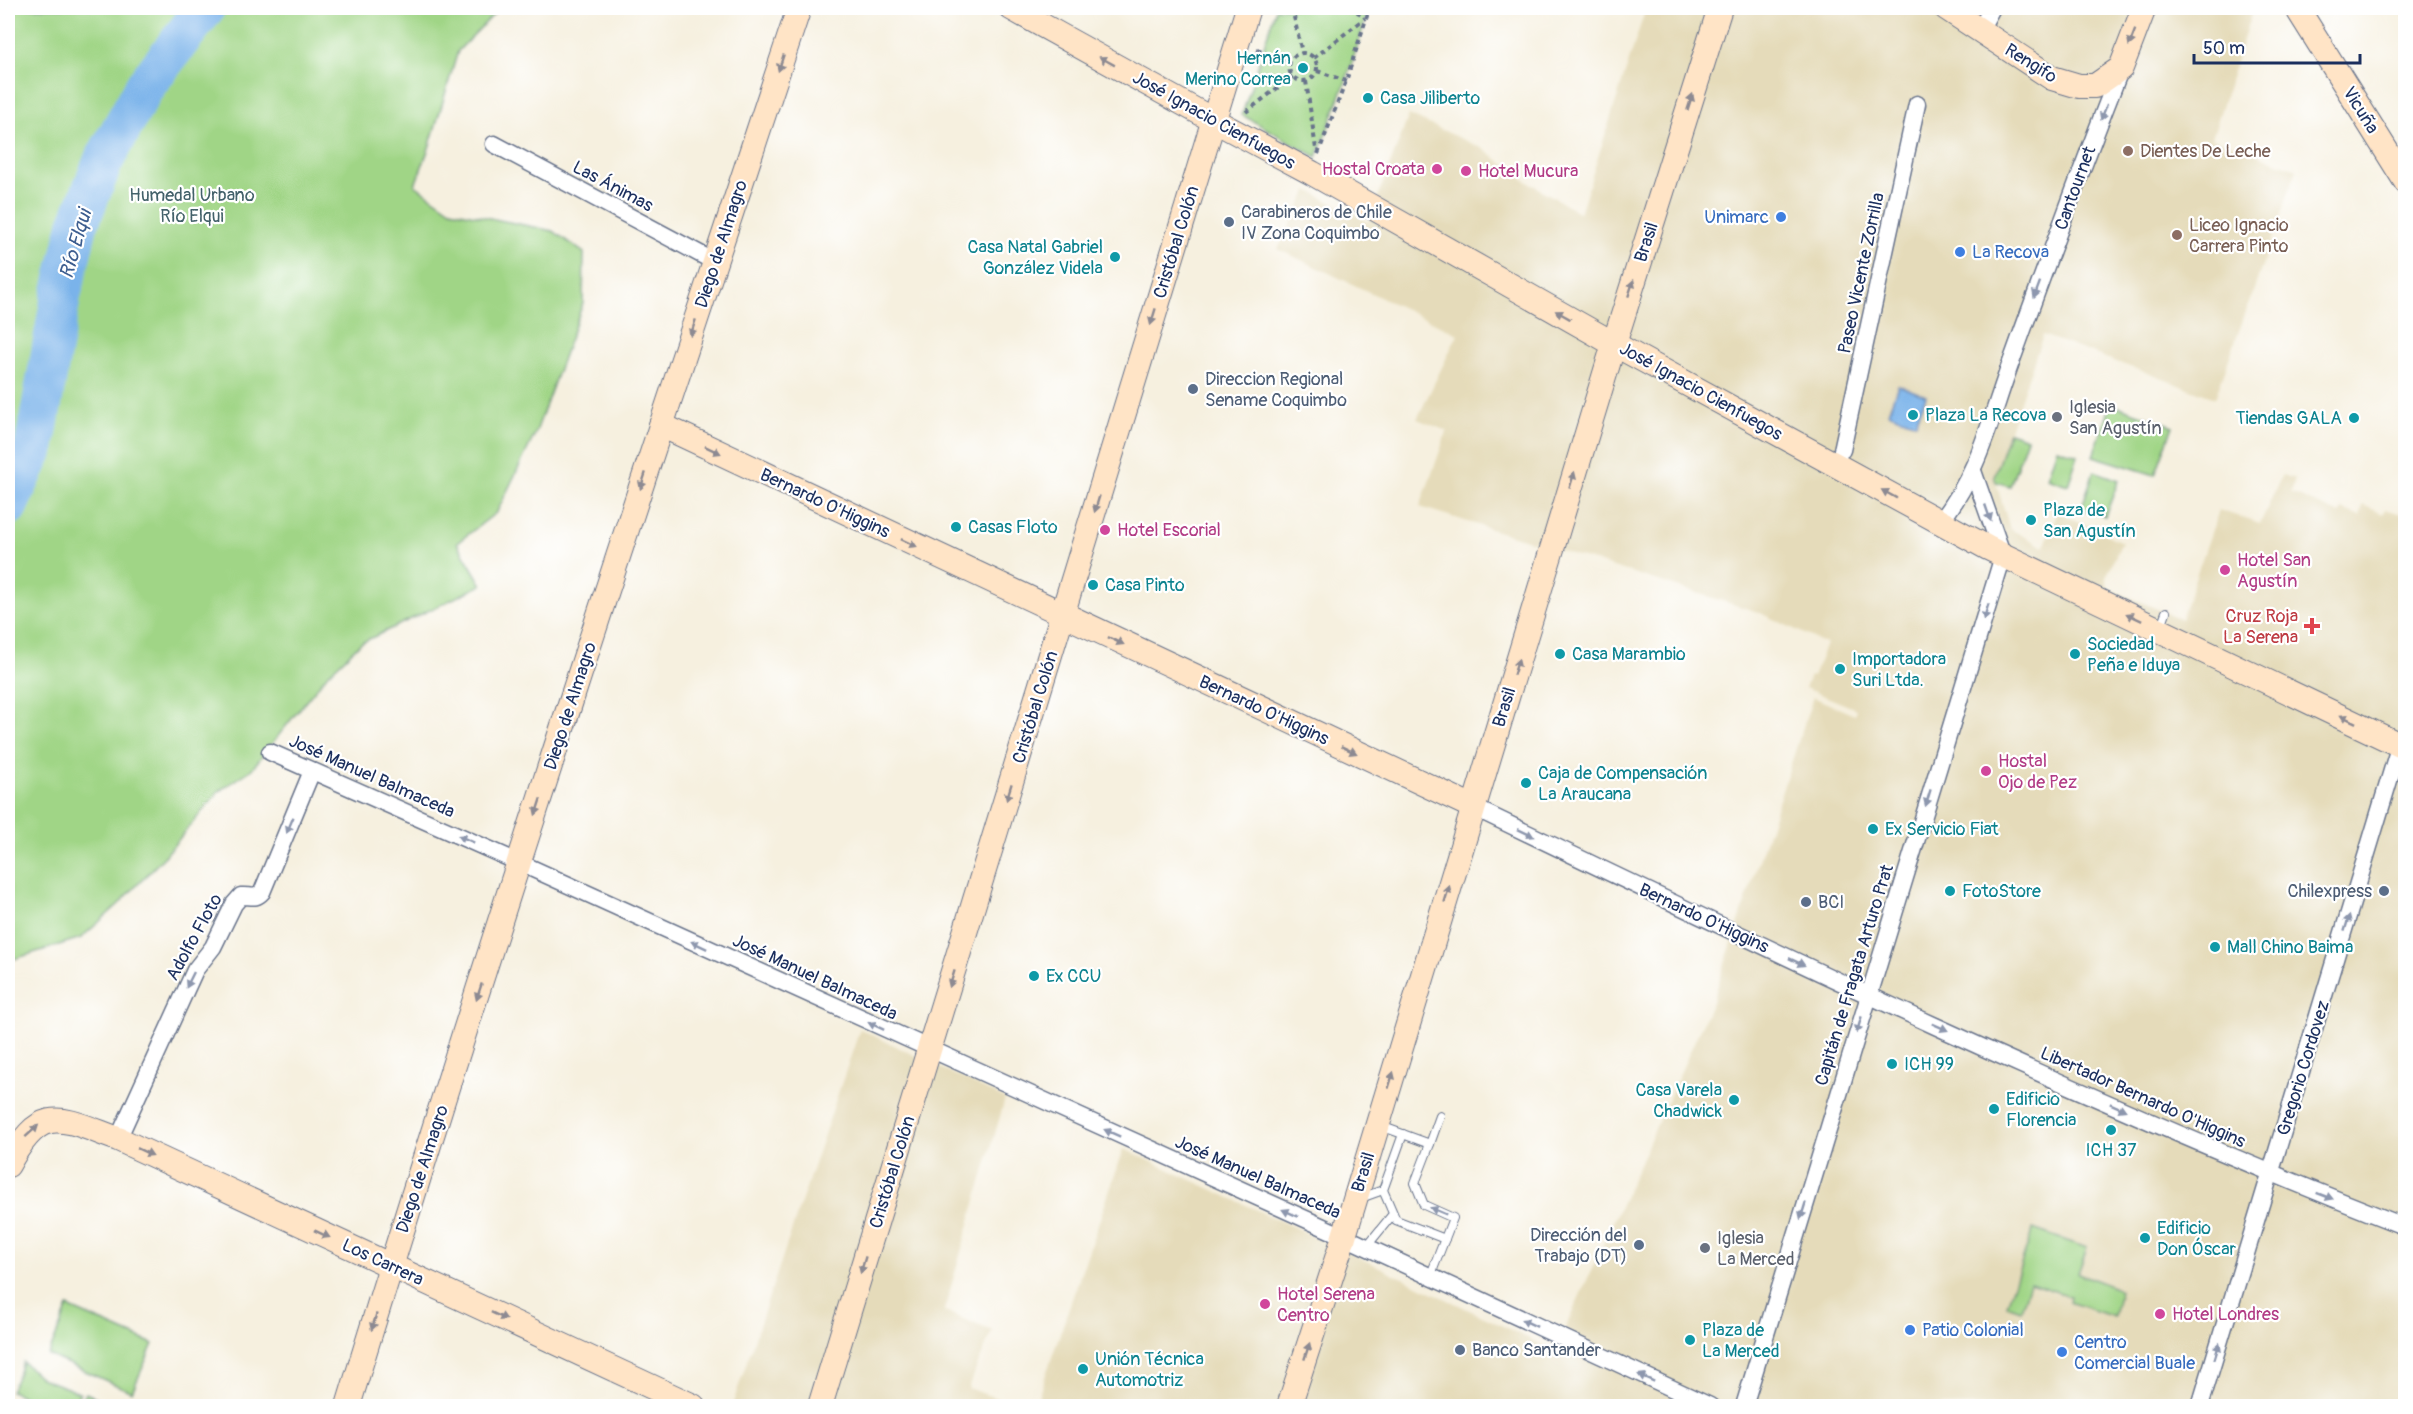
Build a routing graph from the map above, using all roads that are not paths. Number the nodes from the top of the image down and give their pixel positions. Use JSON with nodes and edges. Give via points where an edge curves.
{"nodes":[{"id":1,"x":799,"y":8,"type":"edge"},
{"id":2,"x":1011,"y":8,"type":"edge"},
{"id":3,"x":1248,"y":8,"type":"edge"},
{"id":4,"x":1720,"y":8,"type":"edge"},
{"id":5,"x":1946,"y":8,"type":"edge"},
{"id":6,"x":1992,"y":8,"type":"edge"},
{"id":7,"x":2144,"y":8,"type":"edge"},
{"id":8,"x":2297,"y":8,"type":"edge"},
{"id":9,"x":1980,"y":30,"type":"junction"},
{"id":10,"x":2121,"y":68,"type":"junction"},
{"id":11,"x":1917,"y":104,"type":"dead end"},
{"id":12,"x":1213,"y":120,"type":"junction"},
{"id":13,"x":494,"y":144,"type":"dead end"},
{"id":14,"x":2406,"y":182,"type":"edge"},
{"id":15,"x":715,"y":262,"type":"junction"},
{"id":16,"x":1614,"y":344,"type":"junction"},
{"id":17,"x":661,"y":425,"type":"junction"},
{"id":18,"x":1842,"y":450,"type":"dead end"},
{"id":19,"x":1974,"y":471,"type":"junction"},
{"id":20,"x":1940,"y":522,"type":"junction"},
{"id":21,"x":2003,"y":556,"type":"junction"},
{"id":22,"x":1063,"y":616,"type":"junction"},
{"id":23,"x":2404,"y":740,"type":"edge"},
{"id":24,"x":270,"y":752,"type":"dead end"},
{"id":25,"x":312,"y":771,"type":"junction"},
{"id":26,"x":1473,"y":807,"type":"junction"},
{"id":27,"x":520,"y":863,"type":"junction"},
{"id":28,"x":1868,"y":995,"type":"junction"},
{"id":29,"x":930,"y":1051,"type":"junction"},
{"id":30,"x":1440,"y":1116,"type":"dead end"},
{"id":31,"x":1377,"y":1125,"type":"junction"},
{"id":32,"x":1403,"y":1134,"type":"junction"},
{"id":33,"x":118,"y":1139,"type":"junction"},
{"id":34,"x":1430,"y":1144,"type":"junction"},
{"id":35,"x":8,"y":1165,"type":"edge"},
{"id":36,"x":2271,"y":1175,"type":"junction"},
{"id":37,"x":1383,"y":1190,"type":"junction"},
{"id":38,"x":1355,"y":1200,"type":"junction"},
{"id":39,"x":1393,"y":1214,"type":"junction"},
{"id":40,"x":2406,"y":1227,"type":"edge"},
{"id":41,"x":1344,"y":1237,"type":"junction"},
{"id":42,"x":1445,"y":1239,"type":"junction"},
{"id":43,"x":1366,"y":1247,"type":"junction"},
{"id":44,"x":391,"y":1266,"type":"junction"},
{"id":45,"x":1430,"y":1277,"type":"junction"},
{"id":46,"x":348,"y":1407,"type":"edge"},
{"id":47,"x":693,"y":1407,"type":"edge"},
{"id":48,"x":820,"y":1407,"type":"edge"},
{"id":49,"x":1289,"y":1407,"type":"edge"},
{"id":50,"x":1710,"y":1407,"type":"edge"},
{"id":51,"x":1744,"y":1407,"type":"edge"},
{"id":52,"x":2200,"y":1407,"type":"edge"}],
"edges":[{"from":1,"to":15,"type":"street","name":"Diego de Almagro","one_way":true},
{"from":12,"to":2,"type":"street","name":"José Ignacio Cienfuegos","one_way":true},
{"from":3,"to":12,"type":"street","name":"Cristóbal Colón"},
{"from":16,"to":4,"type":"street","name":"Brasil","one_way":true},
{"from":5,"to":9,"type":"street","name":"Rengifo"},
{"from":6,"to":9,"type":"street"},
{"from":7,"to":10,"type":"street","name":"Cantournet","one_way":true},
{"from":8,"to":14,"type":"street","name":"Vicuña"},
{"from":9,"to":10,"type":"street","name":"Rengifo","via":[[2067,84],[2095,86]]},
{"from":10,"to":19,"type":"street","name":"Cantournet","one_way":true},
{"from":11,"to":18,"type":"street","name":"Paseo Vicente Zorrilla"},
{"from":16,"to":12,"type":"street","name":"José Ignacio Cienfuegos","one_way":true},
{"from":12,"to":22,"type":"street","name":"Cristóbal Colón","one_way":true},
{"from":13,"to":15,"type":"street","name":"Las Ánimas"},
{"from":15,"to":17,"type":"street","name":"Diego de Almagro","one_way":true},
{"from":20,"to":16,"type":"street","name":"José Ignacio Cienfuegos","one_way":true},
{"from":26,"to":16,"type":"street","name":"Brasil","one_way":true},
{"from":17,"to":22,"type":"street","name":"Bernardo O'Higgins","one_way":true},
{"from":17,"to":27,"type":"street","name":"Diego de Almagro","one_way":true},
{"from":19,"to":20,"type":"street","name":"Cantournet"},
{"from":19,"to":21,"type":"street","one_way":true},
{"from":20,"to":21,"type":"street","name":"José Ignacio Cienfuegos"},
{"from":23,"to":21,"type":"street","name":"José Ignacio Cienfuegos","one_way":true,"via":[[2163,621]]},
{"from":21,"to":28,"type":"street","name":"Capitán de Fragata Arturo Prat","one_way":true},
{"from":22,"to":26,"type":"street","name":"Bernardo O'Higgins","one_way":true},
{"from":22,"to":29,"type":"street","name":"Cristóbal Colón","one_way":true},
{"from":36,"to":23,"type":"street","name":"Gregorio Cordovez","one_way":true},
{"from":24,"to":25,"type":"street","name":"José Manuel Balmaceda"},
{"from":27,"to":25,"type":"street","name":"José Manuel Balmaceda","one_way":true},
{"from":25,"to":33,"type":"street","name":"Adolfo Floto","one_way":true,"via":[[262,892],[254,897],[241,896],[234,904],[213,947],[195,970]]},
{"from":26,"to":28,"type":"street","name":"Bernardo O'Higgins","one_way":true},
{"from":31,"to":26,"type":"street","name":"Brasil","one_way":true},
{"from":29,"to":27,"type":"street","name":"José Manuel Balmaceda","one_way":true},
{"from":27,"to":44,"type":"street","name":"Diego de Almagro","one_way":true},
{"from":28,"to":36,"type":"street","name":"Libertador Bernardo O'Higgins","one_way":true},
{"from":28,"to":51,"type":"street","name":"Capitán de Fragata Arturo Prat","one_way":true},
{"from":41,"to":29,"type":"street","name":"José Manuel Balmaceda","one_way":true},
{"from":29,"to":48,"type":"street","name":"Cristóbal Colón","one_way":true},
{"from":30,"to":34,"type":"lane"},
{"from":31,"to":32,"type":"lane"},
{"from":31,"to":38,"type":"street","name":"Brasil"},
{"from":32,"to":34,"type":"lane"},
{"from":32,"to":37,"type":"lane"},
{"from":35,"to":33,"type":"street","name":"Los Carrera","one_way":true,"via":[[20,1143],[37,1125],[53,1119]]},
{"from":33,"to":44,"type":"street","name":"Los Carrera","one_way":true},
{"from":42,"to":34,"type":"lane","one_way":true,"via":[[1453,1218],[1424,1205],[1415,1183]]},
{"from":36,"to":40,"type":"street","name":"Libertador Bernardo O'Higgins","one_way":true},
{"from":52,"to":36,"type":"street","name":"Gregorio Cordovez","one_way":true},
{"from":37,"to":38,"type":"lane"},
{"from":37,"to":39,"type":"lane"},
{"from":38,"to":41,"type":"street","name":"Brasil"},
{"from":39,"to":42,"type":"lane","via":[[1396,1220]]},
{"from":39,"to":43,"type":"lane"},
{"from":41,"to":43,"type":"street","name":"José Manuel Balmaceda"},
{"from":49,"to":41,"type":"street","name":"Brasil","one_way":true},
{"from":42,"to":45,"type":"lane"},
{"from":43,"to":45,"type":"street","name":"José Manuel Balmaceda"},
{"from":44,"to":46,"type":"street","name":"Diego de Almagro","one_way":true},
{"from":44,"to":47,"type":"street","name":"Los Carrera","one_way":true},
{"from":50,"to":45,"type":"street","name":"José Manuel Balmaceda","one_way":true}]}
